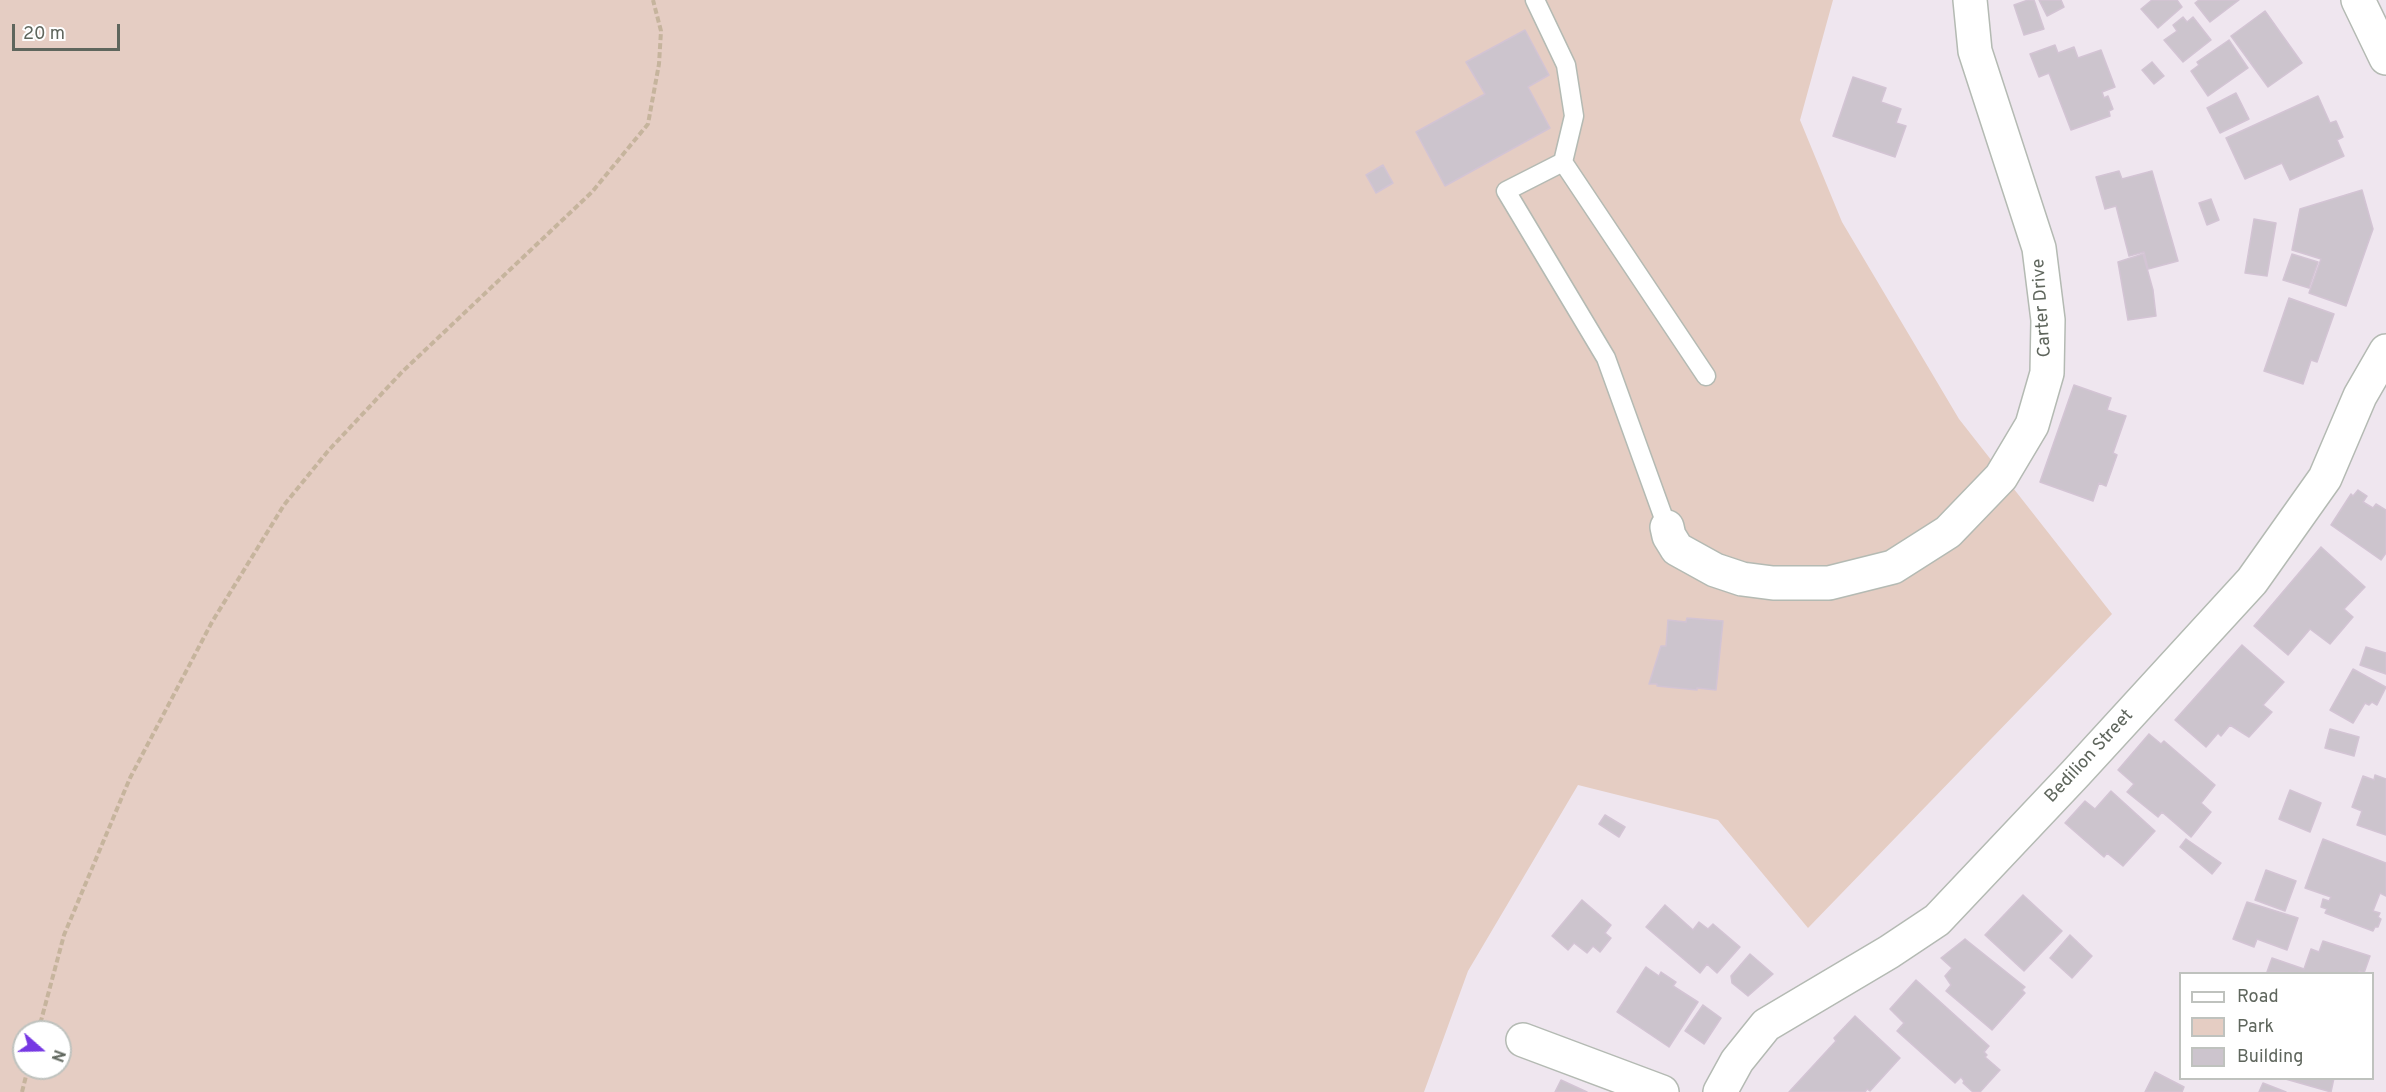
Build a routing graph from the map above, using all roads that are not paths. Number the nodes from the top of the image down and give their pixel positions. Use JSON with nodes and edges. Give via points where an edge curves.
{"nodes":[{"id":1,"x":1534,"y":0,"type":"edge"},
{"id":2,"x":1970,"y":0,"type":"edge"},
{"id":3,"x":2358,"y":0,"type":"edge"},
{"id":4,"x":2386,"y":58,"type":"edge"},
{"id":5,"x":1563,"y":162,"type":"junction"},
{"id":6,"x":2386,"y":351,"type":"edge"},
{"id":7,"x":1706,"y":376,"type":"dead end"},
{"id":8,"x":1667,"y":527,"type":"joint"},
{"id":9,"x":1523,"y":1040,"type":"dead end"},
{"id":10,"x":1662,"y":1092,"type":"edge"},
{"id":11,"x":1720,"y":1092,"type":"edge"}],
"edges":[{"from":1,"to":5,"type":"lane","via":[[1566,65],[1574,116]]},
{"from":2,"to":8,"type":"street","name":"Carter Drive","via":[[1975,51],[2039,249],[2048,320],[2047,373],[2032,425],[2001,477],[1948,532],[1893,567],[1829,583],[1742,579],[1715,570],[1677,549]]},
{"from":3,"to":4,"type":"street"},
{"from":5,"to":7,"type":"lane"},
{"from":5,"to":8,"type":"lane","via":[[1506,191],[1606,358]]},
{"from":6,"to":11,"type":"street","name":"Bedilion Street","via":[[2360,396],[2325,478],[2244,590],[1937,920],[1766,1025],[1737,1061]]},
{"from":9,"to":10,"type":"street"}]}
